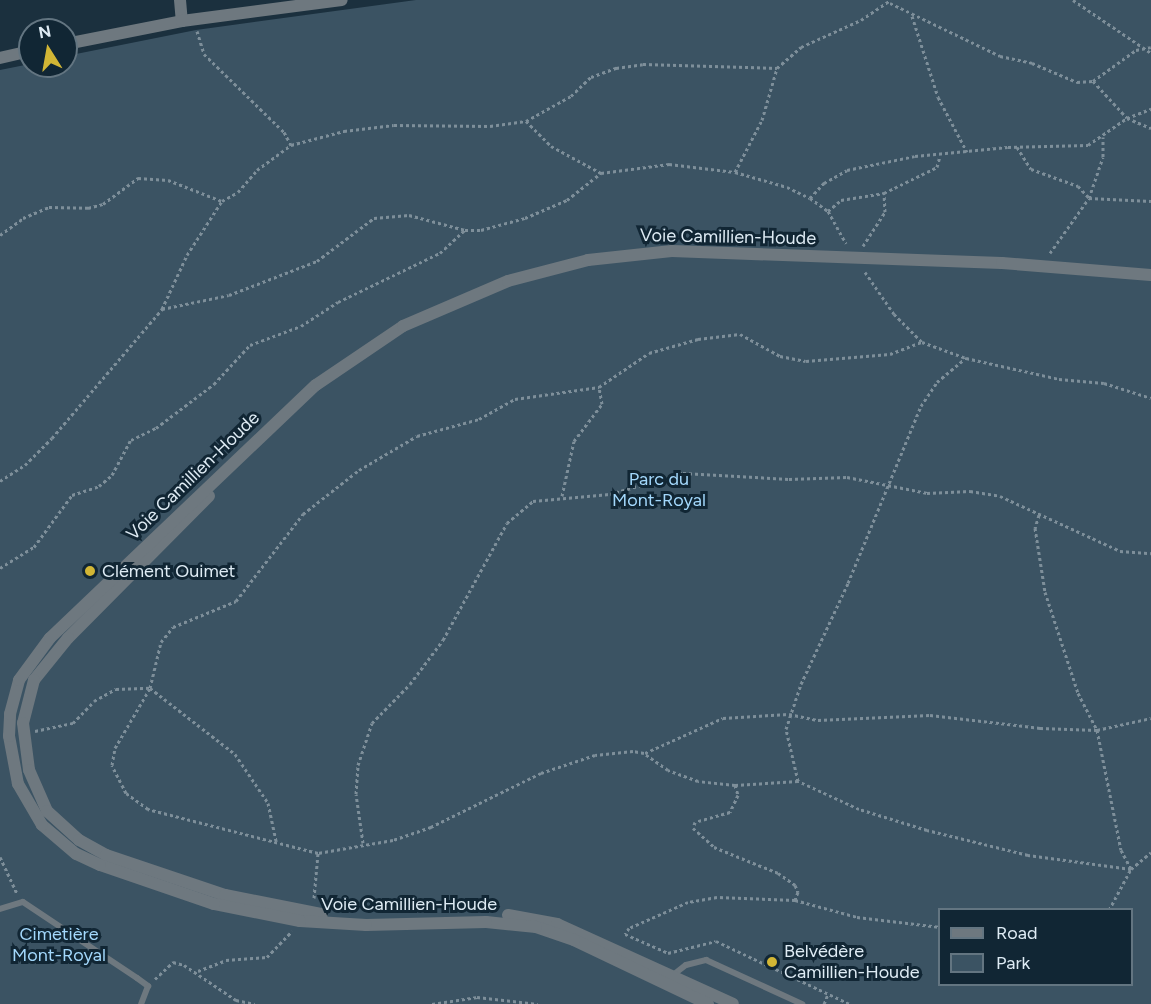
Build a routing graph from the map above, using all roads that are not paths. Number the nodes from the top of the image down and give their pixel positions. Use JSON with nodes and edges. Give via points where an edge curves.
{"nodes":[{"id":1,"x":180,"y":0,"type":"edge"},
{"id":2,"x":342,"y":0,"type":"edge"},
{"id":3,"x":182,"y":21,"type":"junction"},
{"id":4,"x":78,"y":42,"type":"edge"},
{"id":5,"x":18,"y":54,"type":"edge"},
{"id":6,"x":0,"y":58,"type":"edge"},
{"id":7,"x":1151,"y":275,"type":"edge"},
{"id":8,"x":1151,"y":283,"type":"edge"},
{"id":9,"x":0,"y":909,"type":"edge"},
{"id":10,"x":673,"y":975,"type":"junction"},
{"id":11,"x":141,"y":1004,"type":"edge"},
{"id":12,"x":708,"y":1004,"type":"edge"},
{"id":13,"x":733,"y":1004,"type":"edge"},
{"id":14,"x":802,"y":1004,"type":"edge"}],
"edges":[{"from":1,"to":3,"type":"street"},
{"from":2,"to":3,"type":"street"},
{"from":3,"to":4,"type":"street"},
{"from":5,"to":6,"type":"street"},
{"from":7,"to":12,"type":"street","name":"Voie Camillien-Houde","via":[[1046,266],[672,251],[623,255],[523,276],[421,316],[341,366],[275,422],[50,638],[26,668],[14,695],[10,752],[27,803],[59,841],[117,873],[214,904],[300,921],[366,925],[486,922],[536,927],[565,936]]},
{"from":8,"to":10,"type":"street","name":"Voie Camillien-Houde","via":[[1016,272],[668,259],[566,273],[459,307],[410,330],[356,365],[234,470],[45,664],[26,699],[23,733],[31,778],[47,811],[79,840],[121,861],[225,895],[306,913],[537,918]]},
{"from":9,"to":11,"type":"lane","via":[[23,902],[148,986]]},
{"from":10,"to":13,"type":"street","name":"Voie Camillien-Houde"},
{"from":10,"to":14,"type":"lane","via":[[686,965],[706,960]]}]}
